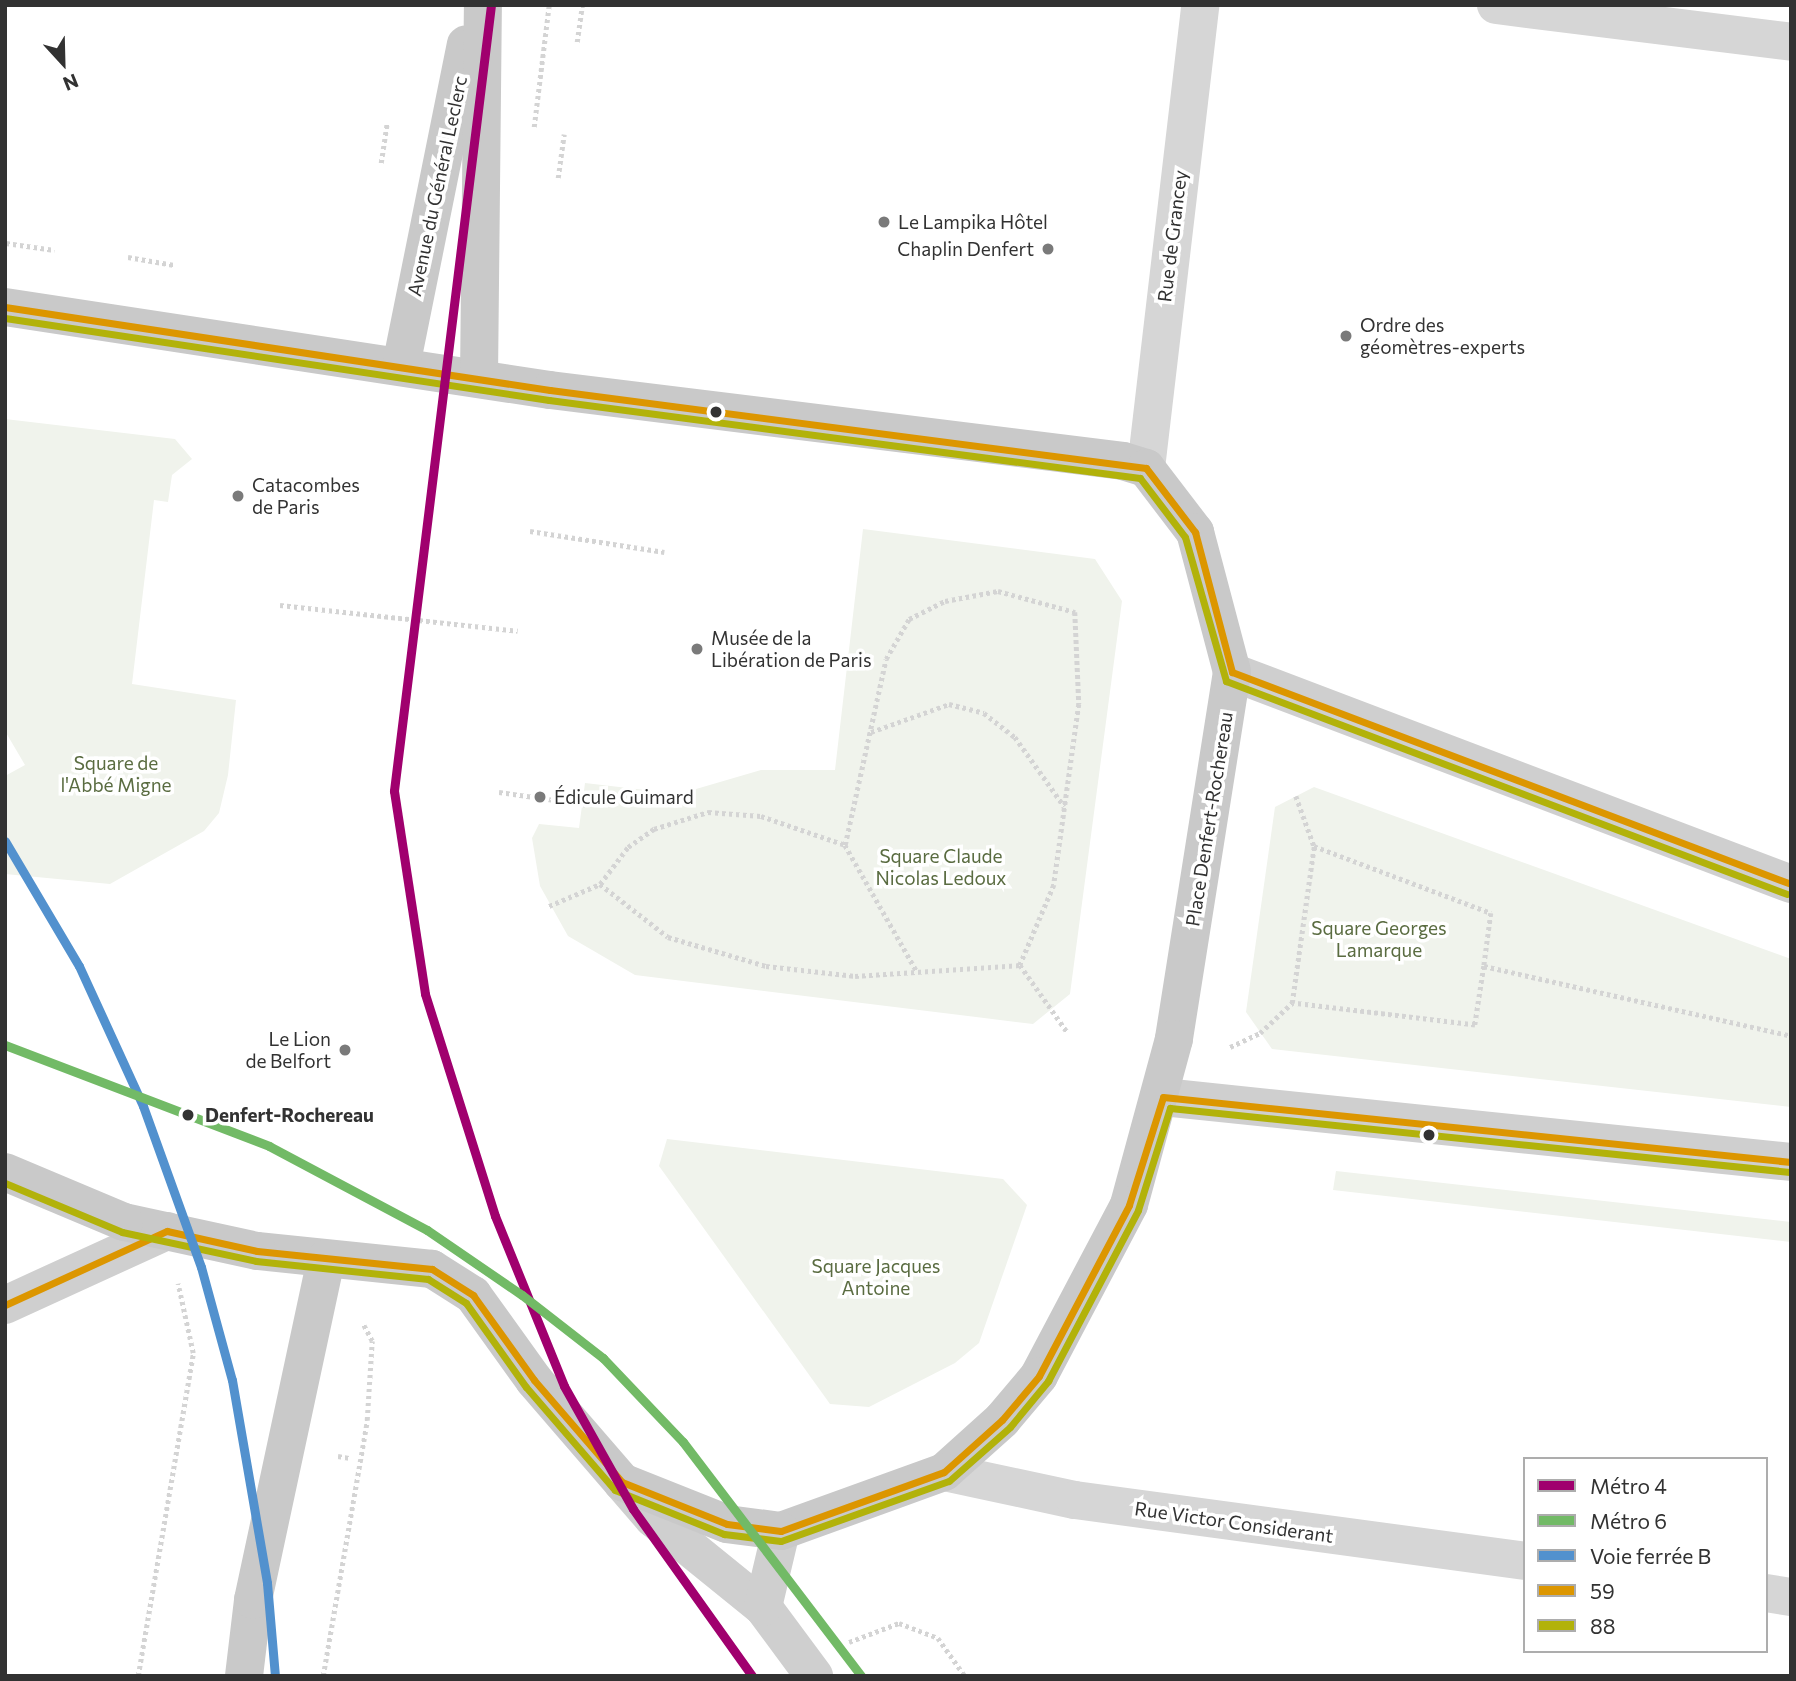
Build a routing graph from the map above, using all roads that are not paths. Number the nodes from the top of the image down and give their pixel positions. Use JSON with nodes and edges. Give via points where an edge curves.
{"nodes":[{"id":1,"x":474,"y":5,"type":"edge"},
{"id":2,"x":483,"y":5,"type":"edge"},
{"id":3,"x":1200,"y":5,"type":"edge"},
{"id":4,"x":1496,"y":5,"type":"edge"},
{"id":5,"x":1791,"y":42,"type":"edge"},
{"id":6,"x":5,"y":307,"type":"edge"},
{"id":7,"x":401,"y":366,"type":"junction"},
{"id":8,"x":479,"y":378,"type":"junction"},
{"id":9,"x":1146,"y":468,"type":"junction"},
{"id":10,"x":1232,"y":672,"type":"junction"},
{"id":11,"x":1791,"y":884,"type":"edge"},
{"id":12,"x":1163,"y":1097,"type":"junction"},
{"id":13,"x":1791,"y":1162,"type":"edge"},
{"id":14,"x":5,"y":1172,"type":"edge"},
{"id":15,"x":167,"y":1231,"type":"junction"},
{"id":16,"x":326,"y":1259,"type":"junction"},
{"id":17,"x":5,"y":1305,"type":"edge"},
{"id":18,"x":944,"y":1472,"type":"junction"},
{"id":19,"x":622,"y":1482,"type":"junction"},
{"id":20,"x":781,"y":1531,"type":"junction"},
{"id":21,"x":1523,"y":1561,"type":"edge"},
{"id":22,"x":1768,"y":1593,"type":"edge"},
{"id":23,"x":1791,"y":1597,"type":"edge"},
{"id":24,"x":763,"y":1606,"type":"junction"},
{"id":25,"x":808,"y":1668,"type":"edge"},
{"id":26,"x":244,"y":1676,"type":"edge"}],
"edges":[{"from":1,"to":7,"type":"main road","name":"Avenue du Général Leclerc"},
{"from":2,"to":8,"type":"main road","name":"Avenue du Général Leclerc"},
{"from":3,"to":9,"type":"street","name":"Rue de Grancey"},
{"from":4,"to":5,"type":"street"},
{"from":6,"to":7,"type":"main road"},
{"from":7,"to":8,"type":"main road"},
{"from":8,"to":9,"type":"main road"},
{"from":9,"to":10,"type":"main road","name":"Place Denfert-Rochereau","via":[[1195,532]]},
{"from":10,"to":11,"type":"main road"},
{"from":10,"to":12,"type":"main road","name":"Place Denfert-Rochereau"},
{"from":12,"to":13,"type":"main road"},
{"from":12,"to":18,"type":"main road","name":"Place Denfert-Rochereau","via":[[1129,1205],[1046,1364],[1002,1420]]},
{"from":14,"to":15,"type":"main road","name":"Place Denfert-Rochereau","via":[[84,1211]]},
{"from":15,"to":16,"type":"main road","name":"Place Denfert-Rochereau"},
{"from":15,"to":17,"type":"main road"},
{"from":16,"to":19,"type":"main road","name":"Place Denfert-Rochereau","via":[[432,1269],[473,1295],[534,1380]]},
{"from":16,"to":26,"type":"main road","via":[[256,1587]]},
{"from":18,"to":20,"type":"main road","name":"Place Denfert-Rochereau"},
{"from":18,"to":21,"type":"street","name":"Rue Victor Considerant","via":[[1075,1500]]},
{"from":19,"to":20,"type":"main road","name":"Place Denfert-Rochereau","via":[[727,1524]]},
{"from":19,"to":24,"type":"main road","name":"Place Denfert-Rochereau","via":[[653,1518]]},
{"from":20,"to":24,"type":"main road"},
{"from":22,"to":23,"type":"street"},
{"from":24,"to":25,"type":"main road","name":"Place Denfert-Rochereau"}]}
